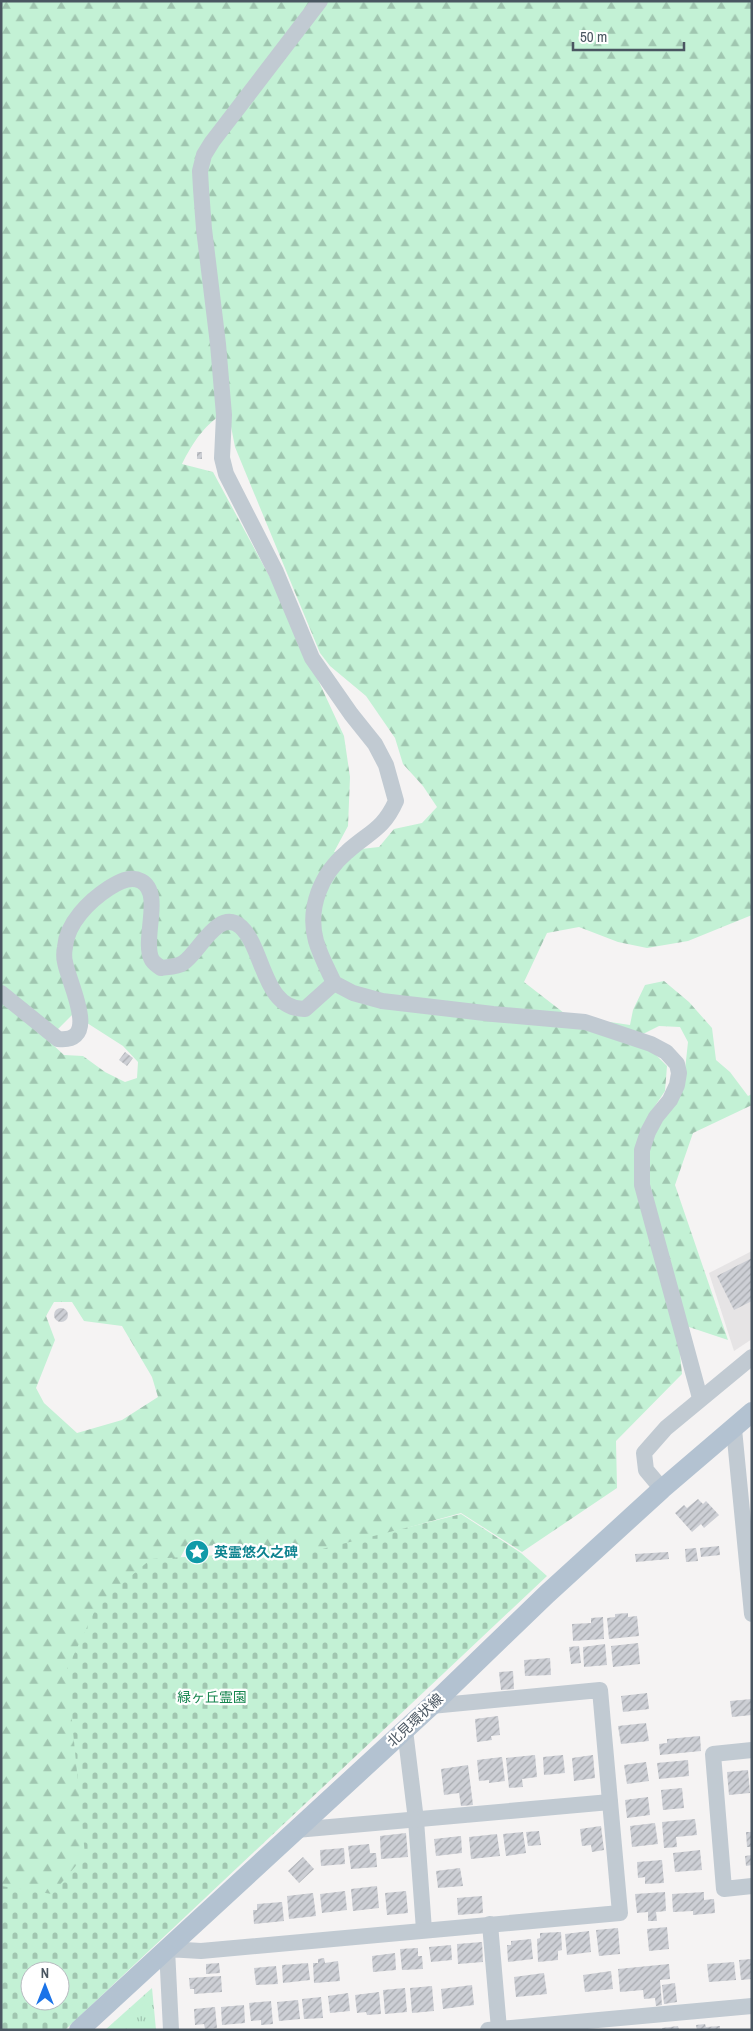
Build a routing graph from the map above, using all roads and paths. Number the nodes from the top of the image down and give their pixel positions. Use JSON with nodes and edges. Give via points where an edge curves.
{"nodes":[{"id":1,"x":320,"y":1,"type":"edge"},
{"id":2,"x":334,"y":983,"type":"junction"},
{"id":3,"x":1,"y":993,"type":"edge"},
{"id":4,"x":752,"y":1357,"type":"edge"},
{"id":5,"x":700,"y":1398,"type":"junction"},
{"id":6,"x":752,"y":1412,"type":"edge"},
{"id":7,"x":734,"y":1429,"type":"junction"},
{"id":8,"x":662,"y":1489,"type":"junction"},
{"id":9,"x":752,"y":1614,"type":"edge"},
{"id":10,"x":431,"y":1706,"type":"junction"},
{"id":11,"x":405,"y":1730,"type":"junction"},
{"id":12,"x":752,"y":1750,"type":"edge"},
{"id":13,"x":610,"y":1802,"type":"junction"},
{"id":14,"x":416,"y":1820,"type":"junction"},
{"id":15,"x":296,"y":1830,"type":"junction"},
{"id":16,"x":752,"y":1886,"type":"edge"},
{"id":17,"x":490,"y":1924,"type":"junction"},
{"id":18,"x":424,"y":1930,"type":"junction"},
{"id":19,"x":167,"y":1949,"type":"junction"},
{"id":20,"x":752,"y":2006,"type":"edge"},
{"id":21,"x":578,"y":2026,"type":"edge"},
{"id":22,"x":493,"y":2029,"type":"edge"},
{"id":23,"x":79,"y":2030,"type":"edge"},
{"id":24,"x":172,"y":2030,"type":"edge"}],
"edges":[{"from":1,"to":2,"type":"street","via":[[212,142],[200,171],[218,344],[224,415],[222,458],[226,474],[276,572],[312,658],[375,744],[386,765],[396,801],[378,829],[346,852],[327,873],[318,893],[312,919],[316,942]]},
{"from":2,"to":3,"type":"street","via":[[305,1009],[296,1010],[288,1006],[272,987],[242,927],[234,923],[223,923],[214,928],[183,964],[161,968],[152,961],[150,952],[150,890],[141,881],[131,878],[99,894],[68,932],[65,963],[76,995],[80,1028],[76,1035],[68,1040],[58,1039]]},
{"from":2,"to":5,"type":"street","via":[[353,993],[382,1001],[584,1022],[651,1044],[666,1052],[677,1064],[677,1085],[652,1124],[642,1150],[642,1185]]},
{"from":4,"to":5,"type":"street"},
{"from":5,"to":8,"type":"street","via":[[644,1453],[646,1470]]},
{"from":6,"to":7,"type":"main road","name":"北見環状線"},
{"from":7,"to":8,"type":"main road","name":"北見環状線"},
{"from":7,"to":9,"type":"street"},
{"from":8,"to":10,"type":"main road","name":"北見環状線"},
{"from":10,"to":11,"type":"main road","name":"北見環状線"},
{"from":10,"to":13,"type":"street","via":[[600,1690]]},
{"from":11,"to":14,"type":"street"},
{"from":11,"to":15,"type":"main road","name":"北見環状線"},
{"from":12,"to":16,"type":"street","via":[[713,1754],[724,1889]]},
{"from":13,"to":14,"type":"street"},
{"from":13,"to":17,"type":"street","via":[[620,1913]]},
{"from":14,"to":15,"type":"street"},
{"from":14,"to":18,"type":"street"},
{"from":15,"to":19,"type":"main road","name":"北見環状線"},
{"from":17,"to":18,"type":"street"},
{"from":17,"to":22,"type":"street"},
{"from":18,"to":19,"type":"street","via":[[201,1950]]},
{"from":19,"to":23,"type":"main road","name":"北見環状線"},
{"from":19,"to":24,"type":"street"},
{"from":20,"to":21,"type":"street"},
{"from":21,"to":22,"type":"street"}]}
